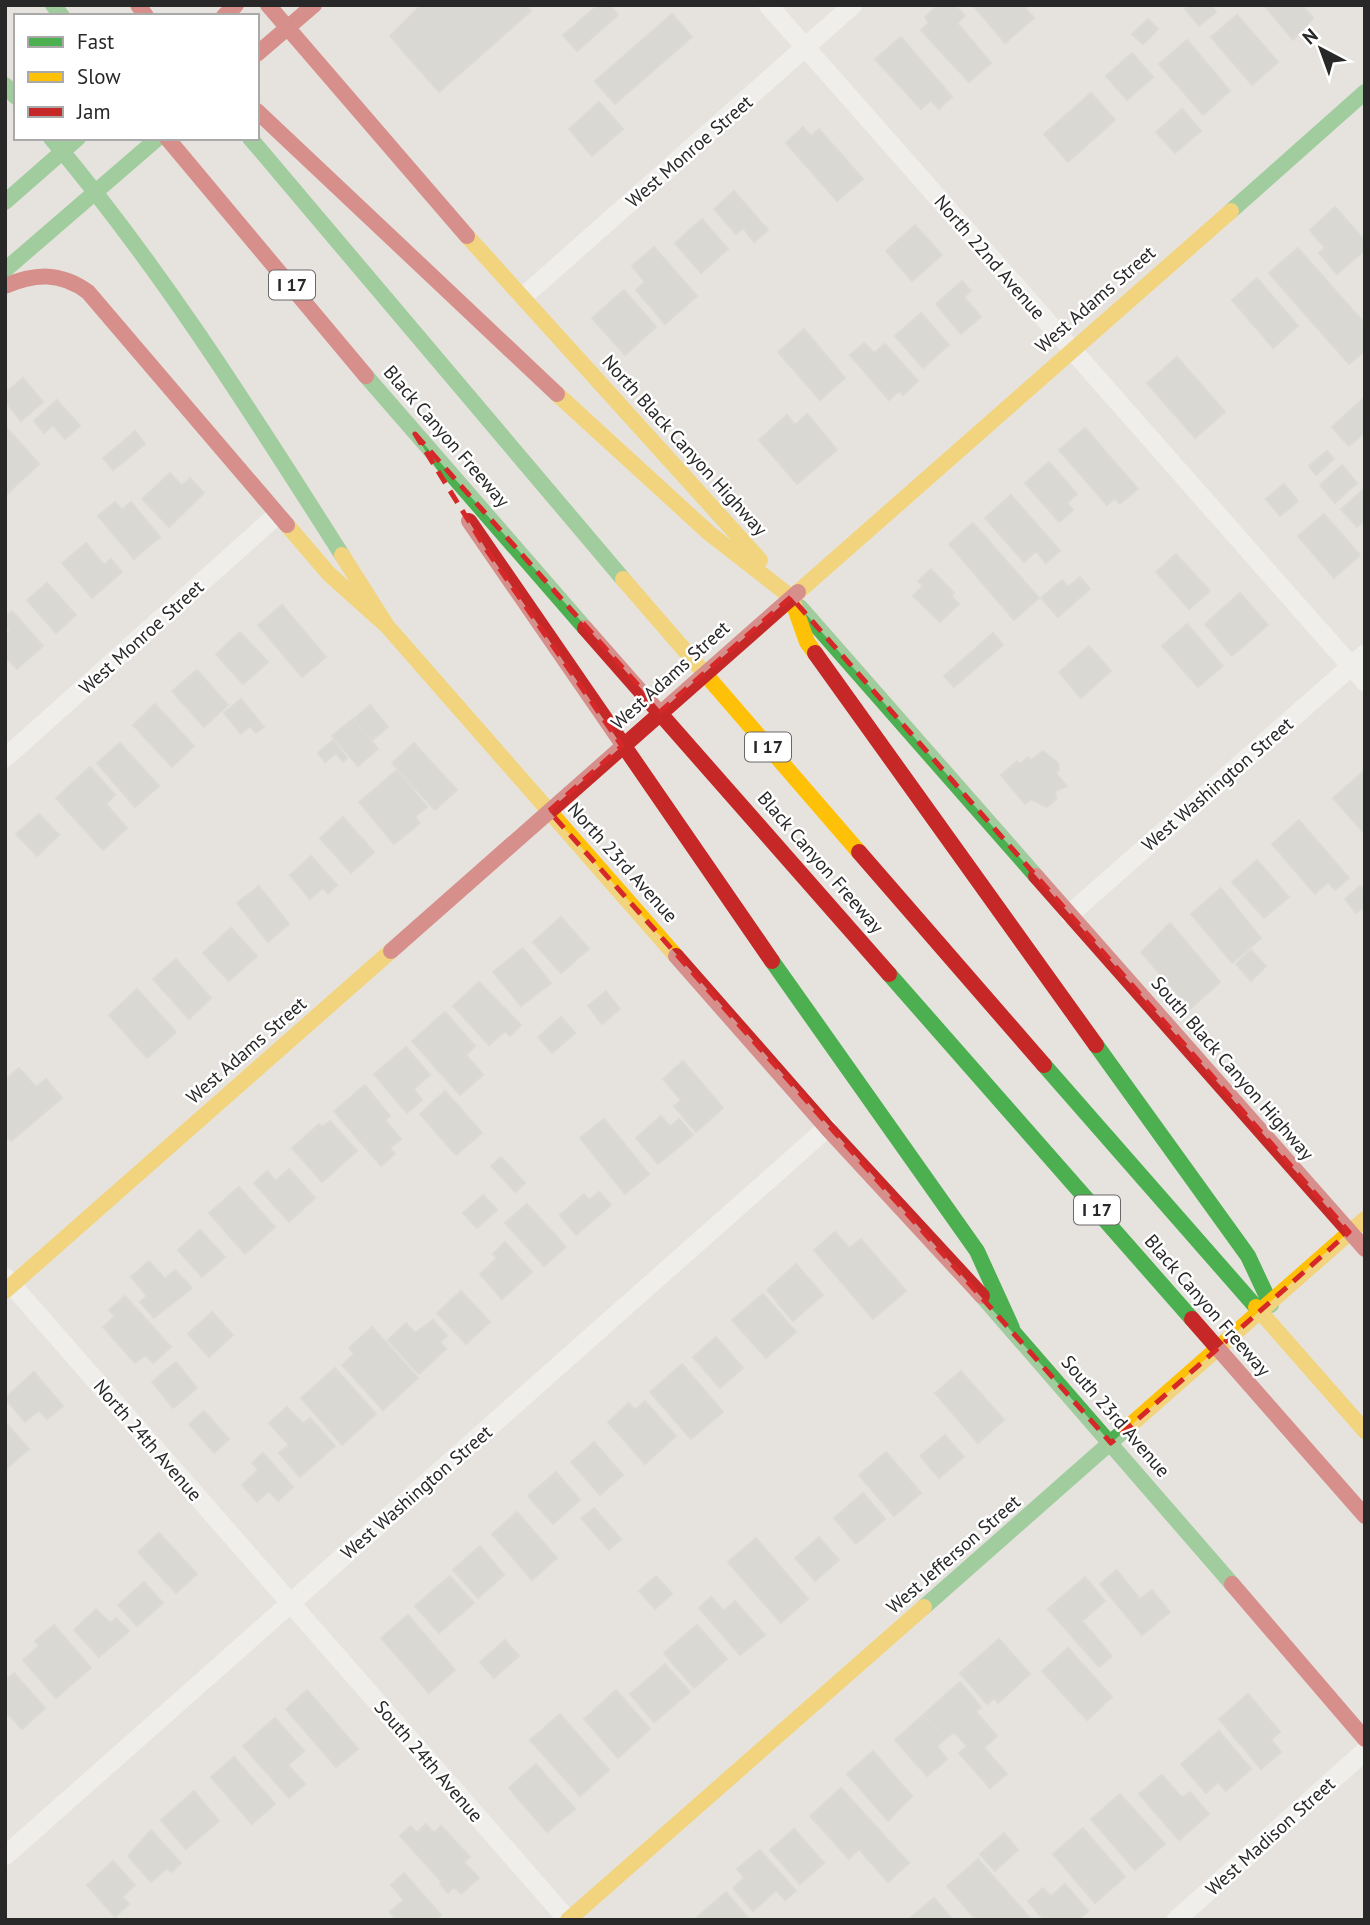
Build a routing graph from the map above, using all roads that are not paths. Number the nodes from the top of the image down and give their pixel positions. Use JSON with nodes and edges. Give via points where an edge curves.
{"nodes":[{"id":1,"x":268,"y":5,"type":"edge"},
{"id":2,"x":314,"y":5,"type":"edge"},
{"id":3,"x":768,"y":5,"type":"edge"},
{"id":4,"x":853,"y":5,"type":"edge"},
{"id":5,"x":287,"y":29,"type":"junction"},
{"id":6,"x":806,"y":48,"type":"junction"},
{"id":7,"x":259,"y":52,"type":"edge"},
{"id":8,"x":1365,"y":92,"type":"edge"},
{"id":9,"x":259,"y":113,"type":"edge"},
{"id":10,"x":53,"y":140,"type":"edge"},
{"id":11,"x":76,"y":140,"type":"edge"},
{"id":12,"x":156,"y":140,"type":"edge"},
{"id":13,"x":169,"y":140,"type":"edge"},
{"id":14,"x":252,"y":140,"type":"edge"},
{"id":15,"x":62,"y":151,"type":"junction"},
{"id":16,"x":96,"y":191,"type":"junction"},
{"id":17,"x":5,"y":202,"type":"edge"},
{"id":18,"x":5,"y":270,"type":"edge"},
{"id":19,"x":5,"y":286,"type":"edge"},
{"id":20,"x":524,"y":296,"type":"junction"},
{"id":21,"x":1071,"y":349,"type":"junction"},
{"id":22,"x":415,"y":434,"type":"junction"},
{"id":23,"x":277,"y":515,"type":"junction"},
{"id":24,"x":791,"y":597,"type":"junction"},
{"id":25,"x":387,"y":626,"type":"junction"},
{"id":26,"x":1358,"y":660,"type":"edge"},
{"id":27,"x":1365,"y":682,"type":"edge"},
{"id":28,"x":5,"y":758,"type":"edge"},
{"id":29,"x":549,"y":811,"type":"junction"},
{"id":30,"x":1070,"y":914,"type":"junction"},
{"id":31,"x":827,"y":1128,"type":"junction"},
{"id":32,"x":1365,"y":1219,"type":"edge"},
{"id":33,"x":1349,"y":1232,"type":"junction"},
{"id":34,"x":1365,"y":1249,"type":"edge"},
{"id":35,"x":8,"y":1284,"type":"edge"},
{"id":36,"x":1012,"y":1328,"type":"junction"},
{"id":37,"x":1293,"y":1349,"type":"junction"},
{"id":38,"x":1365,"y":1431,"type":"edge"},
{"id":39,"x":1111,"y":1443,"type":"junction"},
{"id":40,"x":1365,"y":1516,"type":"edge"},
{"id":41,"x":291,"y":1603,"type":"junction"},
{"id":42,"x":1365,"y":1739,"type":"edge"},
{"id":43,"x":1365,"y":1751,"type":"edge"},
{"id":44,"x":5,"y":1856,"type":"edge"},
{"id":45,"x":568,"y":1920,"type":"edge"},
{"id":46,"x":1175,"y":1920,"type":"edge"}],
"edges":[{"from":1,"to":5,"type":"main road","name":"North Black Canyon Highway"},
{"from":2,"to":5,"type":"main road"},
{"from":3,"to":6,"type":"street","name":"North 22nd Avenue"},
{"from":4,"to":6,"type":"street","name":"West Monroe Street"},
{"from":5,"to":7,"type":"main road"},
{"from":5,"to":20,"type":"main road","name":"North Black Canyon Highway"},
{"from":6,"to":20,"type":"street","name":"West Monroe Street"},
{"from":6,"to":21,"type":"street","name":"North 22nd Avenue"},
{"from":8,"to":21,"type":"main road","name":"West Adams Street"},
{"from":9,"to":24,"type":"main road","via":[[629,462]]},
{"from":10,"to":15,"type":"main road"},
{"from":11,"to":15,"type":"main road"},
{"from":12,"to":16,"type":"main road"},
{"from":13,"to":22,"type":"main road","name":"Black Canyon Freeway","number":"I 17"},
{"from":14,"to":37,"type":"main road","name":"Black Canyon Freeway","number":"I 17","via":[[659,620]]},
{"from":15,"to":16,"type":"main road"},
{"from":15,"to":17,"type":"main road"},
{"from":16,"to":18,"type":"main road"},
{"from":16,"to":25,"type":"main road","via":[[225,370]]},
{"from":19,"to":23,"type":"main road","via":[[36,274],[78,284],[118,325]]},
{"from":20,"to":24,"type":"main road","name":"North Black Canyon Highway"},
{"from":21,"to":24,"type":"main road","name":"West Adams Street"},
{"from":21,"to":26,"type":"street","name":"North 22nd Avenue"},
{"from":22,"to":36,"type":"main road","via":[[486,549],[977,1251]]},
{"from":22,"to":40,"type":"main road","name":"Black Canyon Freeway","number":"I 17"},
{"from":23,"to":25,"type":"main road","via":[[329,574]]},
{"from":23,"to":28,"type":"street","name":"West Monroe Street"},
{"from":24,"to":29,"type":"main road","name":"West Adams Street"},
{"from":24,"to":30,"type":"main road","name":"North Black Canyon Highway"},
{"from":24,"to":37,"type":"main road","via":[[807,642],[1248,1256]]},
{"from":25,"to":29,"type":"main road","name":"North 23rd Avenue"},
{"from":26,"to":27,"type":"street","name":"North 22nd Avenue"},
{"from":26,"to":30,"type":"street","name":"West Washington Street"},
{"from":29,"to":31,"type":"main road","name":"North 23rd Avenue"},
{"from":29,"to":35,"type":"main road","name":"West Adams Street"},
{"from":30,"to":33,"type":"main road","name":"South Black Canyon Highway"},
{"from":31,"to":36,"type":"main road","name":"South 23rd Avenue"},
{"from":31,"to":41,"type":"street","name":"West Washington Street"},
{"from":32,"to":33,"type":"main road","name":"West Jefferson Street"},
{"from":33,"to":34,"type":"main road","name":"South Black Canyon Highway"},
{"from":33,"to":39,"type":"main road","name":"West Jefferson Street"},
{"from":35,"to":41,"type":"street","name":"North 24th Avenue"},
{"from":36,"to":39,"type":"main road","name":"South 23rd Avenue"},
{"from":37,"to":38,"type":"main road","name":"Black Canyon Freeway","number":"I 17"},
{"from":39,"to":42,"type":"main road","name":"South 23rd Avenue"},
{"from":39,"to":45,"type":"main road","name":"West Jefferson Street"},
{"from":41,"to":44,"type":"street","name":"West Washington Street"},
{"from":41,"to":45,"type":"street","name":"South 24th Avenue"},
{"from":43,"to":46,"type":"street","name":"West Madison Street"}]}
